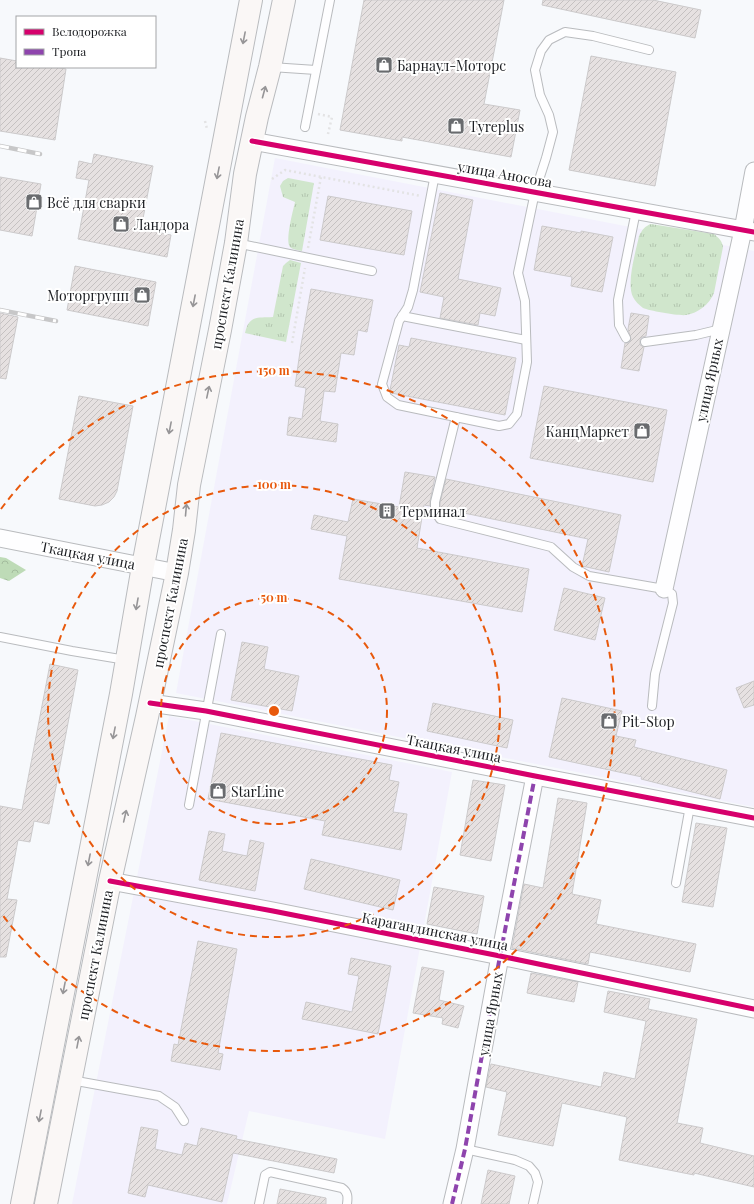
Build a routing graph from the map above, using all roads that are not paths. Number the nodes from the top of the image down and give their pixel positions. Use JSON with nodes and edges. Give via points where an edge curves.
{"nodes":[{"id":1,"x":251,"y":0,"type":"edge"},
{"id":2,"x":284,"y":0,"type":"edge"},
{"id":3,"x":330,"y":0,"type":"edge"},
{"id":4,"x":649,"y":50,"type":"dead end"},
{"id":5,"x":270,"y":67,"type":"junction"},
{"id":6,"x":316,"y":70,"type":"junction"},
{"id":7,"x":305,"y":128,"type":"dead end"},
{"id":8,"x":226,"y":135,"type":"junction"},
{"id":9,"x":252,"y":141,"type":"junction"},
{"id":10,"x":754,"y":171,"type":"edge"},
{"id":11,"x":435,"y":174,"type":"junction"},
{"id":12,"x":535,"y":192,"type":"junction"},
{"id":13,"x":636,"y":211,"type":"junction"},
{"id":14,"x":748,"y":231,"type":"edge"},
{"id":15,"x":236,"y":243,"type":"junction"},
{"id":16,"x":372,"y":271,"type":"dead end"},
{"id":17,"x":402,"y":316,"type":"junction"},
{"id":18,"x":721,"y":329,"type":"junction"},
{"id":19,"x":626,"y":338,"type":"dead end"},
{"id":20,"x":526,"y":340,"type":"junction"},
{"id":21,"x":645,"y":342,"type":"dead end"},
{"id":22,"x":456,"y":417,"type":"junction"},
{"id":23,"x":0,"y":538,"type":"edge"},
{"id":24,"x":143,"y":566,"type":"junction"},
{"id":25,"x":176,"y":573,"type":"junction"},
{"id":26,"x":664,"y":589,"type":"junction"},
{"id":27,"x":221,"y":634,"type":"dead end"},
{"id":28,"x":0,"y":637,"type":"edge"},
{"id":29,"x":127,"y":660,"type":"junction"},
{"id":30,"x":121,"y":694,"type":"junction"},
{"id":31,"x":150,"y":703,"type":"junction"},
{"id":32,"x":652,"y":706,"type":"dead end"},
{"id":33,"x":206,"y":711,"type":"junction"},
{"id":34,"x":535,"y":776,"type":"junction"},
{"id":35,"x":189,"y":804,"type":"dead end"},
{"id":36,"x":690,"y":806,"type":"junction"},
{"id":37,"x":754,"y":818,"type":"edge"},
{"id":38,"x":110,"y":881,"type":"junction"},
{"id":39,"x":676,"y":883,"type":"dead end"},
{"id":40,"x":500,"y":956,"type":"junction"},
{"id":41,"x":754,"y":1009,"type":"edge"},
{"id":42,"x":70,"y":1080,"type":"junction"},
{"id":43,"x":184,"y":1121,"type":"dead end"},
{"id":44,"x":465,"y":1149,"type":"junction"},
{"id":45,"x":22,"y":1204,"type":"edge"},
{"id":46,"x":46,"y":1204,"type":"edge"},
{"id":47,"x":259,"y":1204,"type":"edge"},
{"id":48,"x":347,"y":1204,"type":"edge"},
{"id":49,"x":452,"y":1204,"type":"edge"},
{"id":50,"x":534,"y":1204,"type":"edge"}],
"edges":[{"from":1,"to":8,"type":"main road","name":"проспект Калинина","one_way":true},
{"from":2,"to":5,"type":"main road","name":"проспект Калинина"},
{"from":3,"to":6,"type":"lane"},
{"from":4,"to":12,"type":"lane","via":[[565,32],[549,40],[541,51],[535,70],[540,95],[553,132]]},
{"from":5,"to":6,"type":"lane"},
{"from":9,"to":5,"type":"main road","name":"проспект Калинина","one_way":true},
{"from":6,"to":7,"type":"lane"},
{"from":8,"to":9,"type":"main road"},
{"from":8,"to":24,"type":"main road","name":"проспект Калинина","one_way":true},
{"from":9,"to":11,"type":"street","name":"улица Аносова"},
{"from":9,"to":15,"type":"main road","name":"проспект Калинина"},
{"from":10,"to":14,"type":"street","name":"улица Ярных"},
{"from":11,"to":12,"type":"street","name":"улица Аносова"},
{"from":11,"to":17,"type":"lane","via":[[413,290],[408,307]]},
{"from":12,"to":13,"type":"street","name":"улица Аносова"},
{"from":12,"to":20,"type":"lane","via":[[518,273],[525,301]]},
{"from":13,"to":14,"type":"street","name":"улица Аносова"},
{"from":13,"to":19,"type":"lane","via":[[618,300],[619,325]]},
{"from":14,"to":18,"type":"street","name":"улица Ярных"},
{"from":15,"to":16,"type":"lane"},
{"from":25,"to":15,"type":"main road","name":"проспект Калинина","one_way":true,"via":[[184,530],[188,485]]},
{"from":17,"to":20,"type":"lane"},
{"from":17,"to":22,"type":"lane","via":[[382,384],[387,397],[398,405]]},
{"from":18,"to":21,"type":"lane"},
{"from":18,"to":26,"type":"street","name":"улица Ярных"},
{"from":20,"to":22,"type":"lane","via":[[527,362],[517,414],[509,424],[499,426]]},
{"from":22,"to":26,"type":"lane","via":[[435,502],[435,511],[440,519],[551,547],[573,567],[589,576]]},
{"from":23,"to":24,"type":"street","name":"Ткацкая улица"},
{"from":24,"to":25,"type":"street","name":"Ткацкая улица"},
{"from":24,"to":29,"type":"main road","name":"проспект Калинина","one_way":true},
{"from":25,"to":31,"type":"main road","name":"проспект Калинина"},
{"from":26,"to":32,"type":"lane","via":[[672,594],[673,603],[656,674]]},
{"from":27,"to":33,"type":"lane"},
{"from":28,"to":29,"type":"lane"},
{"from":29,"to":30,"type":"main road","name":"проспект Калинина"},
{"from":30,"to":31,"type":"main road"},
{"from":30,"to":45,"type":"main road","name":"проспект Калинина","one_way":true},
{"from":31,"to":33,"type":"street","name":"Ткацкая улица"},
{"from":38,"to":31,"type":"main road","name":"проспект Калинина","one_way":true},
{"from":33,"to":34,"type":"street","name":"Ткацкая улица"},
{"from":33,"to":35,"type":"lane"},
{"from":34,"to":36,"type":"street","name":"Ткацкая улица"},
{"from":34,"to":40,"type":"street","name":"улица Ярных"},
{"from":36,"to":37,"type":"street","name":"Ткацкая улица"},
{"from":36,"to":39,"type":"lane"},
{"from":38,"to":40,"type":"street","name":"Карагандинская улица"},
{"from":42,"to":38,"type":"main road","name":"проспект Калинина","one_way":true},
{"from":40,"to":41,"type":"street","name":"Карагандинская улица"},
{"from":40,"to":44,"type":"street","name":"улица Ярных"},
{"from":42,"to":43,"type":"lane","via":[[159,1096],[175,1108]]},
{"from":42,"to":46,"type":"main road","name":"проспект Калинина"},
{"from":44,"to":49,"type":"street","name":"улица Ярных"},
{"from":44,"to":50,"type":"lane","via":[[515,1160],[529,1166],[538,1182]]},
{"from":47,"to":48,"type":"lane","via":[[265,1175],[270,1172],[342,1188],[347,1193]]}]}
